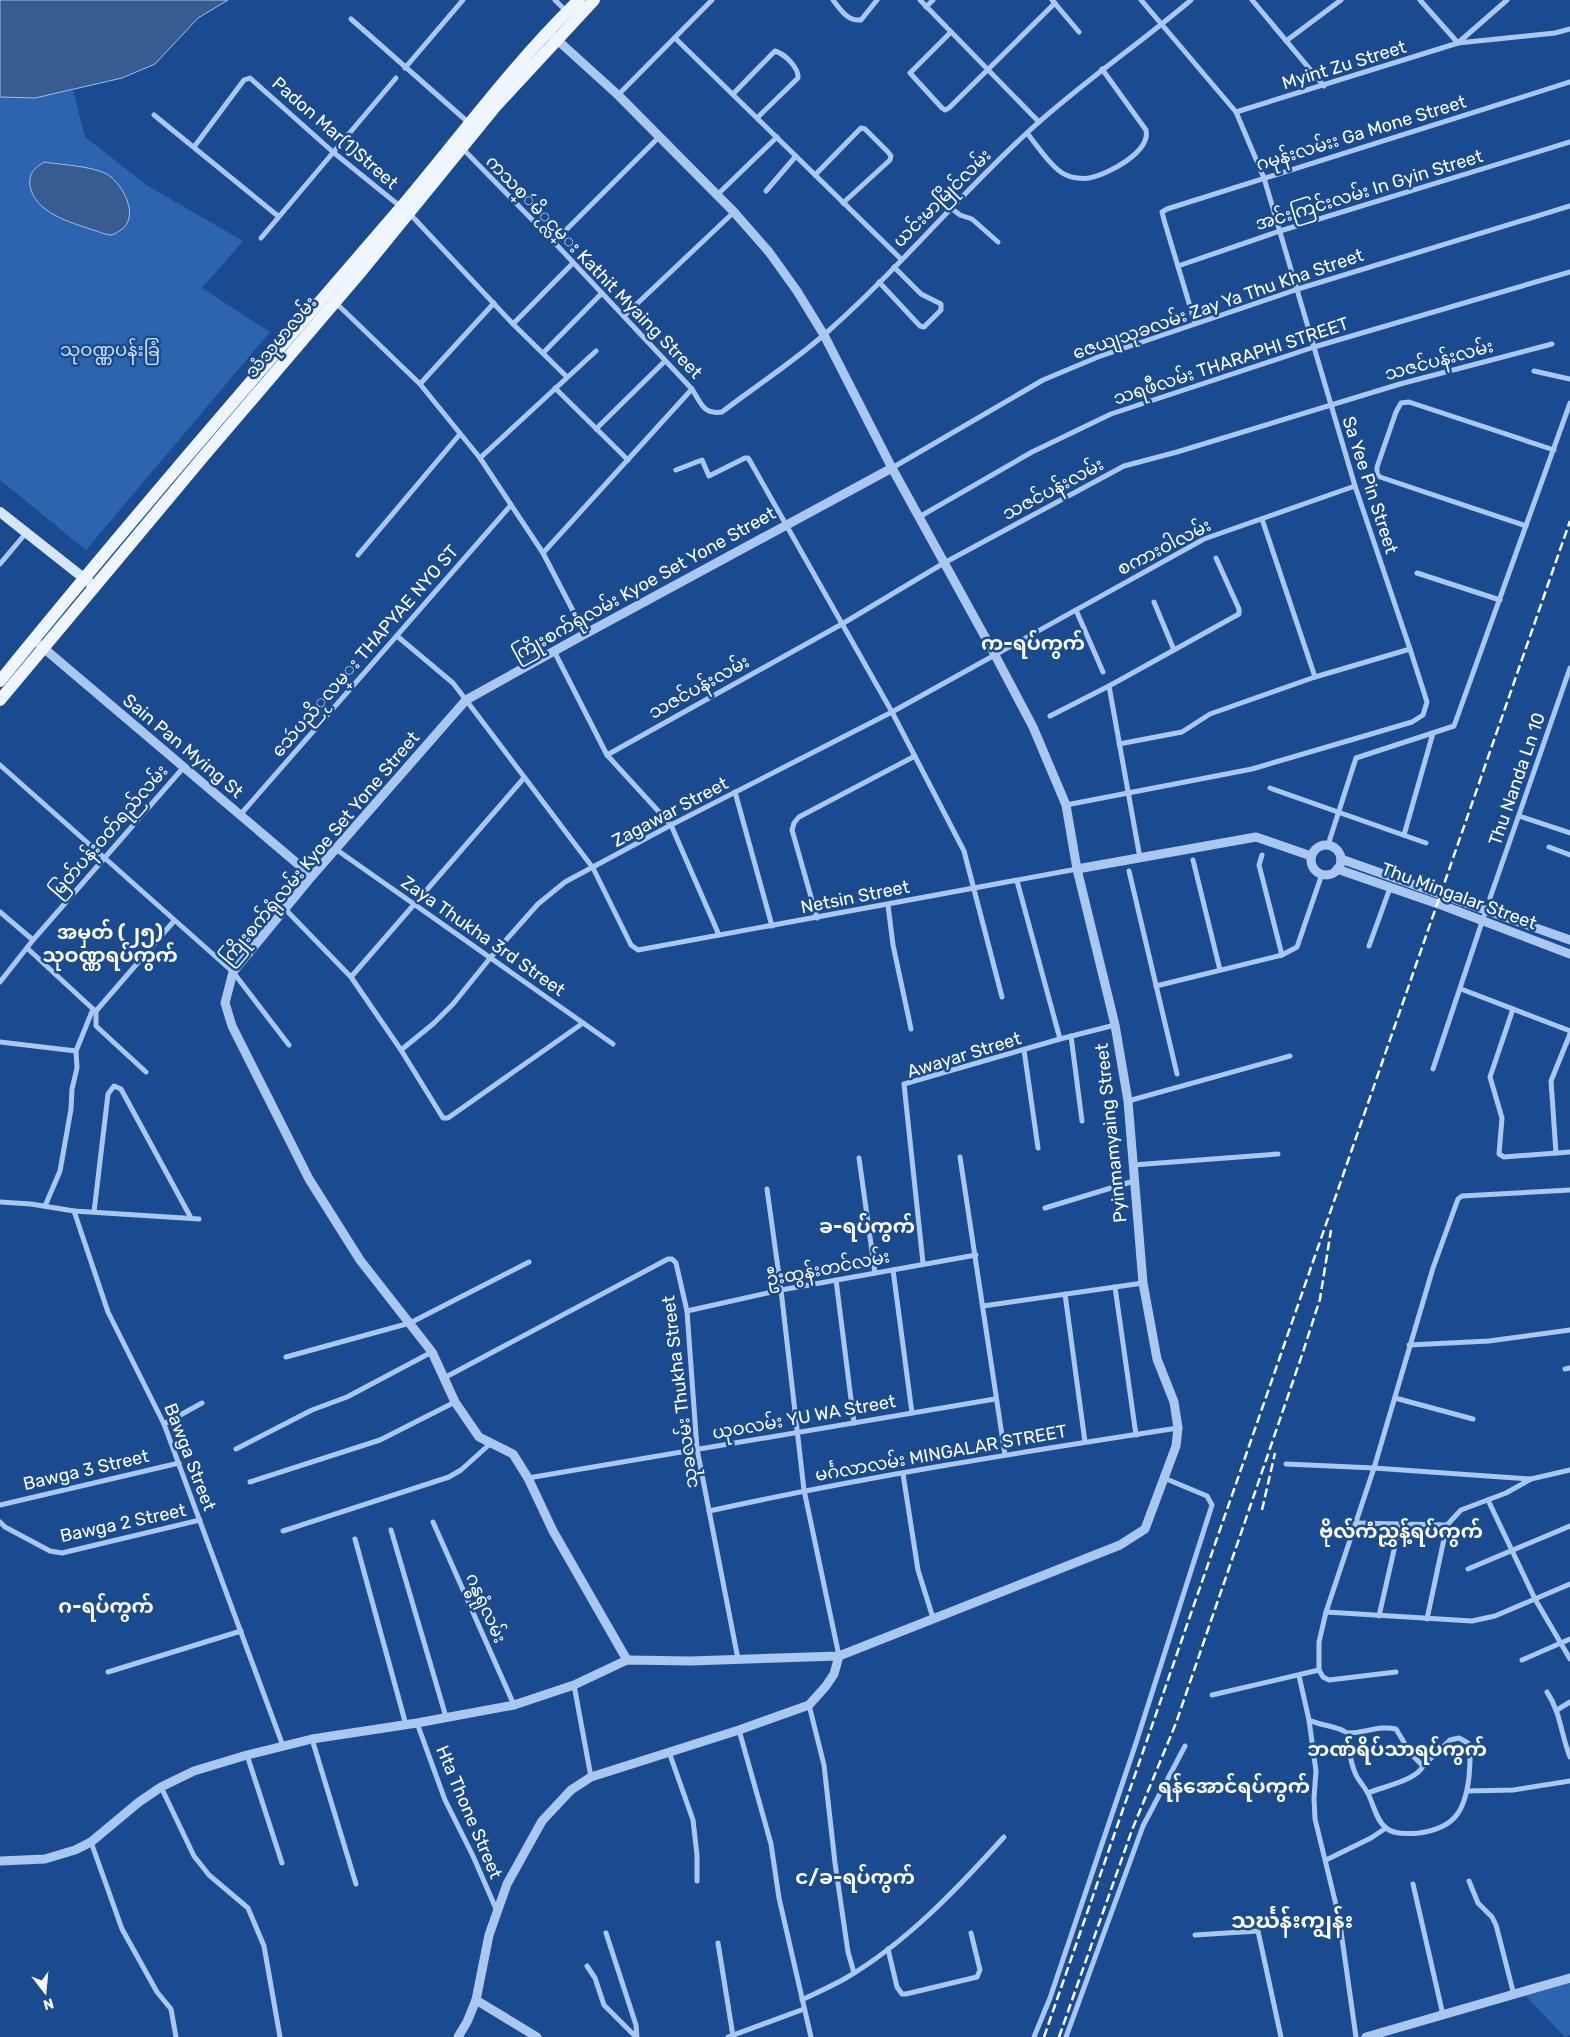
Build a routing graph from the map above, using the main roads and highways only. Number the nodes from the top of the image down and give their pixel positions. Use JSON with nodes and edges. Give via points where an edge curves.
{"nodes":[{"id":1,"x":579,"y":0,"type":"edge"},
{"id":2,"x":594,"y":0,"type":"edge"},
{"id":3,"x":570,"y":16,"type":"junction"},
{"id":4,"x":330,"y":298,"type":"junction"},
{"id":5,"x":0,"y":512,"type":"edge"},
{"id":6,"x":84,"y":578,"type":"junction"},
{"id":7,"x":94,"y":587,"type":"junction"},
{"id":8,"x":39,"y":644,"type":"junction"},
{"id":9,"x":0,"y":681,"type":"edge"},
{"id":10,"x":0,"y":700,"type":"edge"}],
"edges":[{"from":1,"to":3,"type":"main road","name":"သံသုမာလမ်း"},
{"from":2,"to":3,"type":"main road","name":"သံသုမာလမ်း"},
{"from":3,"to":4,"type":"main road","name":"သံသုမာလမ်း"},
{"from":4,"to":6,"type":"main road","name":"သံသုမာလမ်း"},
{"from":4,"to":7,"type":"main road","name":"သံသုမာလမ်း"},
{"from":5,"to":6,"type":"main road"},
{"from":6,"to":7,"type":"main road"},
{"from":6,"to":8,"type":"main road","name":"သံသုမာလမ်း"},
{"from":7,"to":8,"type":"main road","name":"သံသုမာလမ်း"},
{"from":8,"to":9,"type":"main road","name":"သံသုမာလမ်း"},
{"from":8,"to":10,"type":"main road","name":"သံသုမာလမ်း"}]}
